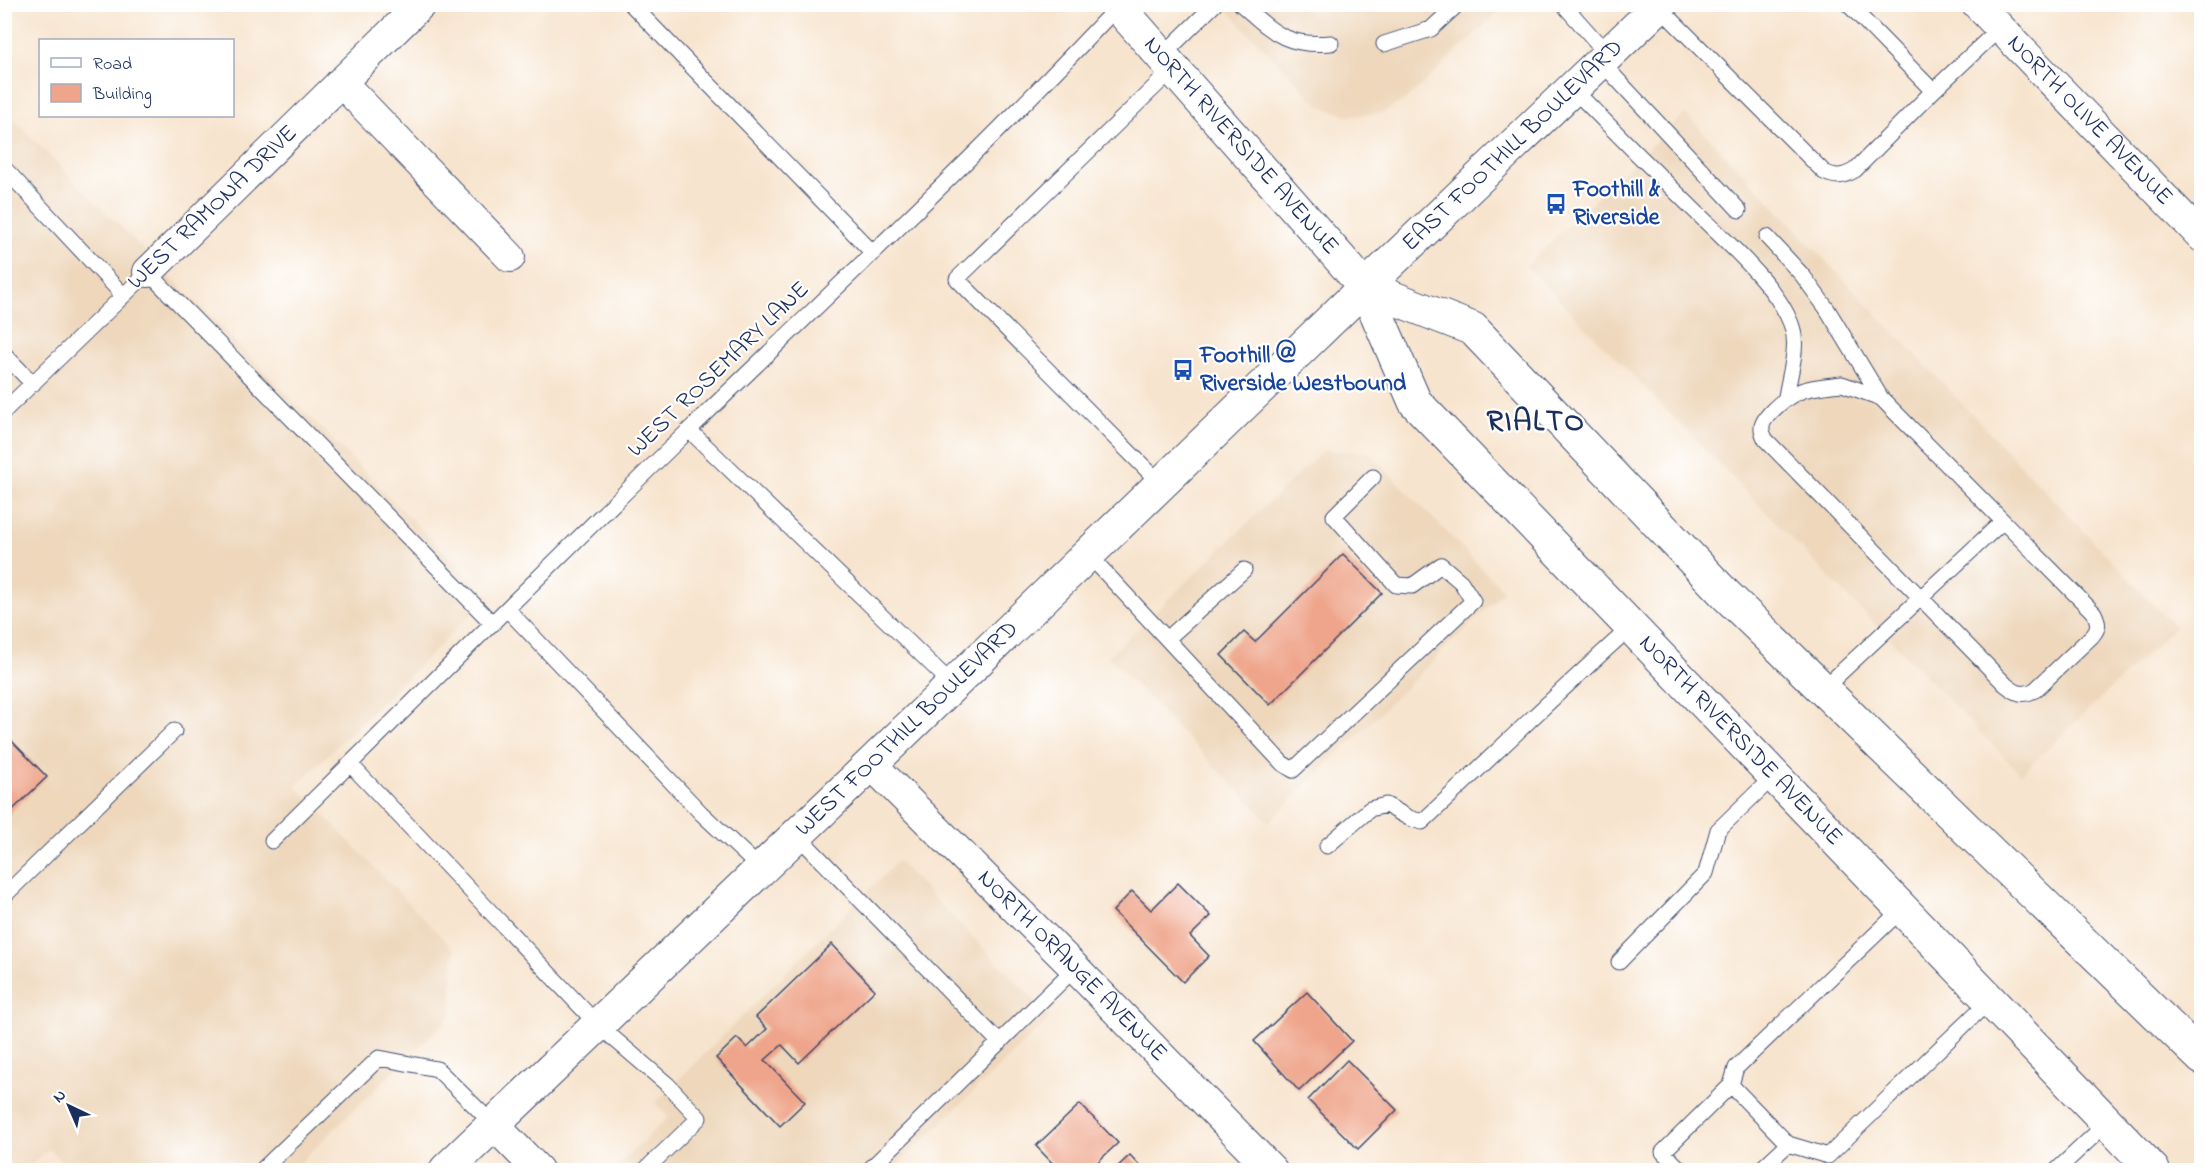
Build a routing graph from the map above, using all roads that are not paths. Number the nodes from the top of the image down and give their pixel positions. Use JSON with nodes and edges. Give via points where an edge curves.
{"nodes":[{"id":1,"x":421,"y":4,"type":"edge"},
{"id":2,"x":631,"y":4,"type":"edge"},
{"id":3,"x":1215,"y":4,"type":"edge"},
{"id":4,"x":1241,"y":4,"type":"edge"},
{"id":5,"x":1458,"y":4,"type":"edge"},
{"id":6,"x":1563,"y":4,"type":"edge"},
{"id":7,"x":1848,"y":4,"type":"edge"},
{"id":8,"x":1977,"y":4,"type":"edge"},
{"id":9,"x":1117,"y":5,"type":"edge"},
{"id":10,"x":1660,"y":6,"type":"edge"},
{"id":11,"x":2000,"y":28,"type":"junction"},
{"id":12,"x":1331,"y":43,"type":"dead end"},
{"id":13,"x":1384,"y":44,"type":"dead end"},
{"id":14,"x":1604,"y":59,"type":"junction"},
{"id":15,"x":1167,"y":62,"type":"junction"},
{"id":16,"x":341,"y":82,"type":"junction"},
{"id":17,"x":1573,"y":89,"type":"junction"},
{"id":18,"x":1933,"y":91,"type":"junction"},
{"id":19,"x":4,"y":168,"type":"edge"},
{"id":20,"x":1739,"y":210,"type":"dead end"},
{"id":21,"x":1767,"y":237,"type":"dead end"},
{"id":22,"x":2202,"y":237,"type":"edge"},
{"id":23,"x":873,"y":253,"type":"junction"},
{"id":24,"x":510,"y":256,"type":"dead end"},
{"id":25,"x":148,"y":272,"type":"junction"},
{"id":26,"x":1365,"y":287,"type":"junction"},
{"id":27,"x":123,"y":295,"type":"junction"},
{"id":28,"x":4,"y":354,"type":"edge"},
{"id":29,"x":33,"y":384,"type":"junction"},
{"id":30,"x":1786,"y":397,"type":"junction"},
{"id":31,"x":1881,"y":398,"type":"junction"},
{"id":32,"x":4,"y":411,"type":"edge"},
{"id":33,"x":688,"y":430,"type":"junction"},
{"id":34,"x":1374,"y":477,"type":"dead end"},
{"id":35,"x":1161,"y":484,"type":"junction"},
{"id":36,"x":2002,"y":522,"type":"junction"},
{"id":37,"x":1088,"y":554,"type":"junction"},
{"id":38,"x":1244,"y":570,"type":"dead end"},
{"id":39,"x":1920,"y":597,"type":"junction"},
{"id":40,"x":507,"y":609,"type":"junction"},
{"id":41,"x":492,"y":624,"type":"junction"},
{"id":42,"x":1631,"y":627,"type":"junction"},
{"id":43,"x":1167,"y":639,"type":"junction"},
{"id":44,"x":953,"y":685,"type":"junction"},
{"id":45,"x":1822,"y":689,"type":"junction"},
{"id":46,"x":174,"y":731,"type":"dead end"},
{"id":47,"x":350,"y":764,"type":"junction"},
{"id":48,"x":871,"y":765,"type":"junction"},
{"id":49,"x":1774,"y":776,"type":"junction"},
{"id":50,"x":797,"y":835,"type":"junction"},
{"id":51,"x":272,"y":841,"type":"dead end"},
{"id":52,"x":1326,"y":846,"type":"dead end"},
{"id":53,"x":761,"y":869,"type":"junction"},
{"id":54,"x":4,"y":896,"type":"edge"},
{"id":55,"x":1902,"y":909,"type":"junction"},
{"id":56,"x":1619,"y":962,"type":"dead end"},
{"id":57,"x":1075,"y":969,"type":"junction"},
{"id":58,"x":1990,"y":1000,"type":"junction"},
{"id":59,"x":598,"y":1024,"type":"junction"},
{"id":60,"x":1000,"y":1042,"type":"junction"},
{"id":61,"x":2202,"y":1058,"type":"edge"},
{"id":62,"x":1731,"y":1084,"type":"junction"},
{"id":63,"x":2107,"y":1123,"type":"junction"},
{"id":64,"x":494,"y":1125,"type":"junction"},
{"id":65,"x":1788,"y":1144,"type":"junction"},
{"id":66,"x":262,"y":1170,"type":"edge"},
{"id":67,"x":446,"y":1170,"type":"edge"},
{"id":68,"x":538,"y":1170,"type":"edge"},
{"id":69,"x":645,"y":1170,"type":"edge"},
{"id":70,"x":869,"y":1170,"type":"edge"},
{"id":71,"x":1272,"y":1170,"type":"edge"},
{"id":72,"x":1681,"y":1170,"type":"edge"},
{"id":73,"x":1760,"y":1170,"type":"edge"},
{"id":74,"x":2057,"y":1170,"type":"edge"},
{"id":75,"x":2153,"y":1170,"type":"edge"}],
"edges":[{"from":1,"to":16,"type":"street","name":"WEST RAMONA DRIVE"},
{"from":2,"to":23,"type":"lane"},
{"from":3,"to":15,"type":"lane"},
{"from":4,"to":12,"type":"lane","via":[[1277,35],[1310,45]]},
{"from":5,"to":13,"type":"lane","via":[[1431,29]]},
{"from":6,"to":14,"type":"lane"},
{"from":7,"to":18,"type":"lane"},
{"from":8,"to":11,"type":"street","name":"NORTH OLIVE AVENUE"},
{"from":9,"to":15,"type":"main road","name":"NORTH RIVERSIDE AVENUE"},
{"from":9,"to":23,"type":"lane","name":"WEST ROSEMARY LANE","via":[[1065,63]]},
{"from":10,"to":14,"type":"main road","name":"EAST FOOTHILL BOULEVARD"},
{"from":10,"to":18,"type":"lane","via":[[1833,177],[1855,170]]},
{"from":11,"to":18,"type":"lane"},
{"from":11,"to":22,"type":"street","name":"NORTH OLIVE AVENUE"},
{"from":14,"to":17,"type":"main road","name":"EAST FOOTHILL BOULEVARD"},
{"from":14,"to":20,"type":"lane"},
{"from":15,"to":26,"type":"main road","name":"NORTH RIVERSIDE AVENUE"},
{"from":15,"to":35,"type":"lane","via":[[957,279]]},
{"from":16,"to":24,"type":"street"},
{"from":16,"to":25,"type":"street","name":"WEST RAMONA DRIVE"},
{"from":17,"to":26,"type":"main road","name":"EAST FOOTHILL BOULEVARD"},
{"from":17,"to":30,"type":"lane","via":[[1738,255],[1787,313],[1795,345]]},
{"from":19,"to":27,"type":"lane"},
{"from":21,"to":31,"type":"lane","via":[[1827,309]]},
{"from":23,"to":33,"type":"lane","name":"WEST ROSEMARY LANE"},
{"from":25,"to":27,"type":"lane","name":"WEST RAMONA DRIVE"},
{"from":25,"to":41,"type":"lane"},
{"from":26,"to":35,"type":"main road","name":"WEST FOOTHILL BOULEVARD"},
{"from":26,"to":42,"type":"main road","name":"NORTH RIVERSIDE AVENUE","via":[[1415,402]]},
{"from":26,"to":45,"type":"main road","name":"NORTH RIVERSIDE AVENUE","via":[[1473,329],[1725,594]]},
{"from":27,"to":29,"type":"lane","name":"WEST RAMONA DRIVE"},
{"from":28,"to":29,"type":"lane"},
{"from":29,"to":32,"type":"lane","name":"WEST RAMONA DRIVE"},
{"from":30,"to":31,"type":"lane","via":[[1811,387],[1842,384]]},
{"from":30,"to":39,"type":"lane","via":[[1762,422],[1761,432],[1766,440]]},
{"from":31,"to":36,"type":"lane"},
{"from":33,"to":40,"type":"lane","name":"WEST ROSEMARY LANE"},
{"from":33,"to":44,"type":"lane"},
{"from":34,"to":43,"type":"lane","via":[[1334,516],[1396,585],[1412,586],[1441,565],[1461,582],[1473,601],[1293,770],[1282,763]]},
{"from":35,"to":37,"type":"main road","name":"WEST FOOTHILL BOULEVARD"},
{"from":36,"to":39,"type":"lane"},
{"from":36,"to":39,"type":"lane","via":[[2094,613],[2098,622],[2092,636],[2035,690],[2016,693]]},
{"from":37,"to":43,"type":"lane"},
{"from":37,"to":44,"type":"main road","name":"WEST FOOTHILL BOULEVARD"},
{"from":38,"to":43,"type":"lane"},
{"from":39,"to":45,"type":"lane"},
{"from":40,"to":41,"type":"lane","name":"WEST ROSEMARY LANE"},
{"from":40,"to":53,"type":"lane","via":[[701,813]]},
{"from":41,"to":47,"type":"lane","name":"WEST ROSEMARY LANE"},
{"from":42,"to":49,"type":"main road","name":"NORTH RIVERSIDE AVENUE"},
{"from":42,"to":52,"type":"lane","via":[[1422,822],[1386,805],[1370,809]]},
{"from":44,"to":48,"type":"main road","name":"WEST FOOTHILL BOULEVARD"},
{"from":45,"to":61,"type":"main road","name":"NORTH RIVERSIDE AVENUE"},
{"from":46,"to":54,"type":"lane"},
{"from":47,"to":51,"type":"lane","name":"WEST ROSEMARY LANE"},
{"from":47,"to":59,"type":"lane"},
{"from":48,"to":50,"type":"main road","name":"WEST FOOTHILL BOULEVARD"},
{"from":48,"to":57,"type":"street","name":"NORTH ORANGE AVENUE"},
{"from":49,"to":55,"type":"main road","name":"NORTH RIVERSIDE AVENUE"},
{"from":49,"to":56,"type":"lane","via":[[1718,830],[1706,873]]},
{"from":50,"to":53,"type":"main road","name":"WEST FOOTHILL BOULEVARD"},
{"from":50,"to":60,"type":"lane"},
{"from":53,"to":59,"type":"main road","name":"WEST FOOTHILL BOULEVARD"},
{"from":55,"to":58,"type":"main road","name":"NORTH RIVERSIDE AVENUE"},
{"from":55,"to":62,"type":"lane","via":[[1736,1068]]},
{"from":57,"to":60,"type":"lane"},
{"from":57,"to":71,"type":"street","name":"NORTH ORANGE AVENUE"},
{"from":58,"to":63,"type":"main road","name":"NORTH RIVERSIDE AVENUE"},
{"from":58,"to":65,"type":"lane","via":[[1828,1156]]},
{"from":59,"to":64,"type":"main road","name":"WEST FOOTHILL BOULEVARD"},
{"from":59,"to":69,"type":"lane","via":[[699,1118]]},
{"from":60,"to":70,"type":"lane"},
{"from":62,"to":65,"type":"lane"},
{"from":62,"to":72,"type":"lane","via":[[1663,1152]]},
{"from":63,"to":74,"type":"lane"},
{"from":63,"to":75,"type":"main road","name":"NORTH RIVERSIDE AVENUE"},
{"from":64,"to":66,"type":"lane","via":[[437,1069],[379,1058]]},
{"from":64,"to":67,"type":"main road","name":"WEST FOOTHILL BOULEVARD"},
{"from":64,"to":68,"type":"street"},
{"from":65,"to":73,"type":"lane"}]}
